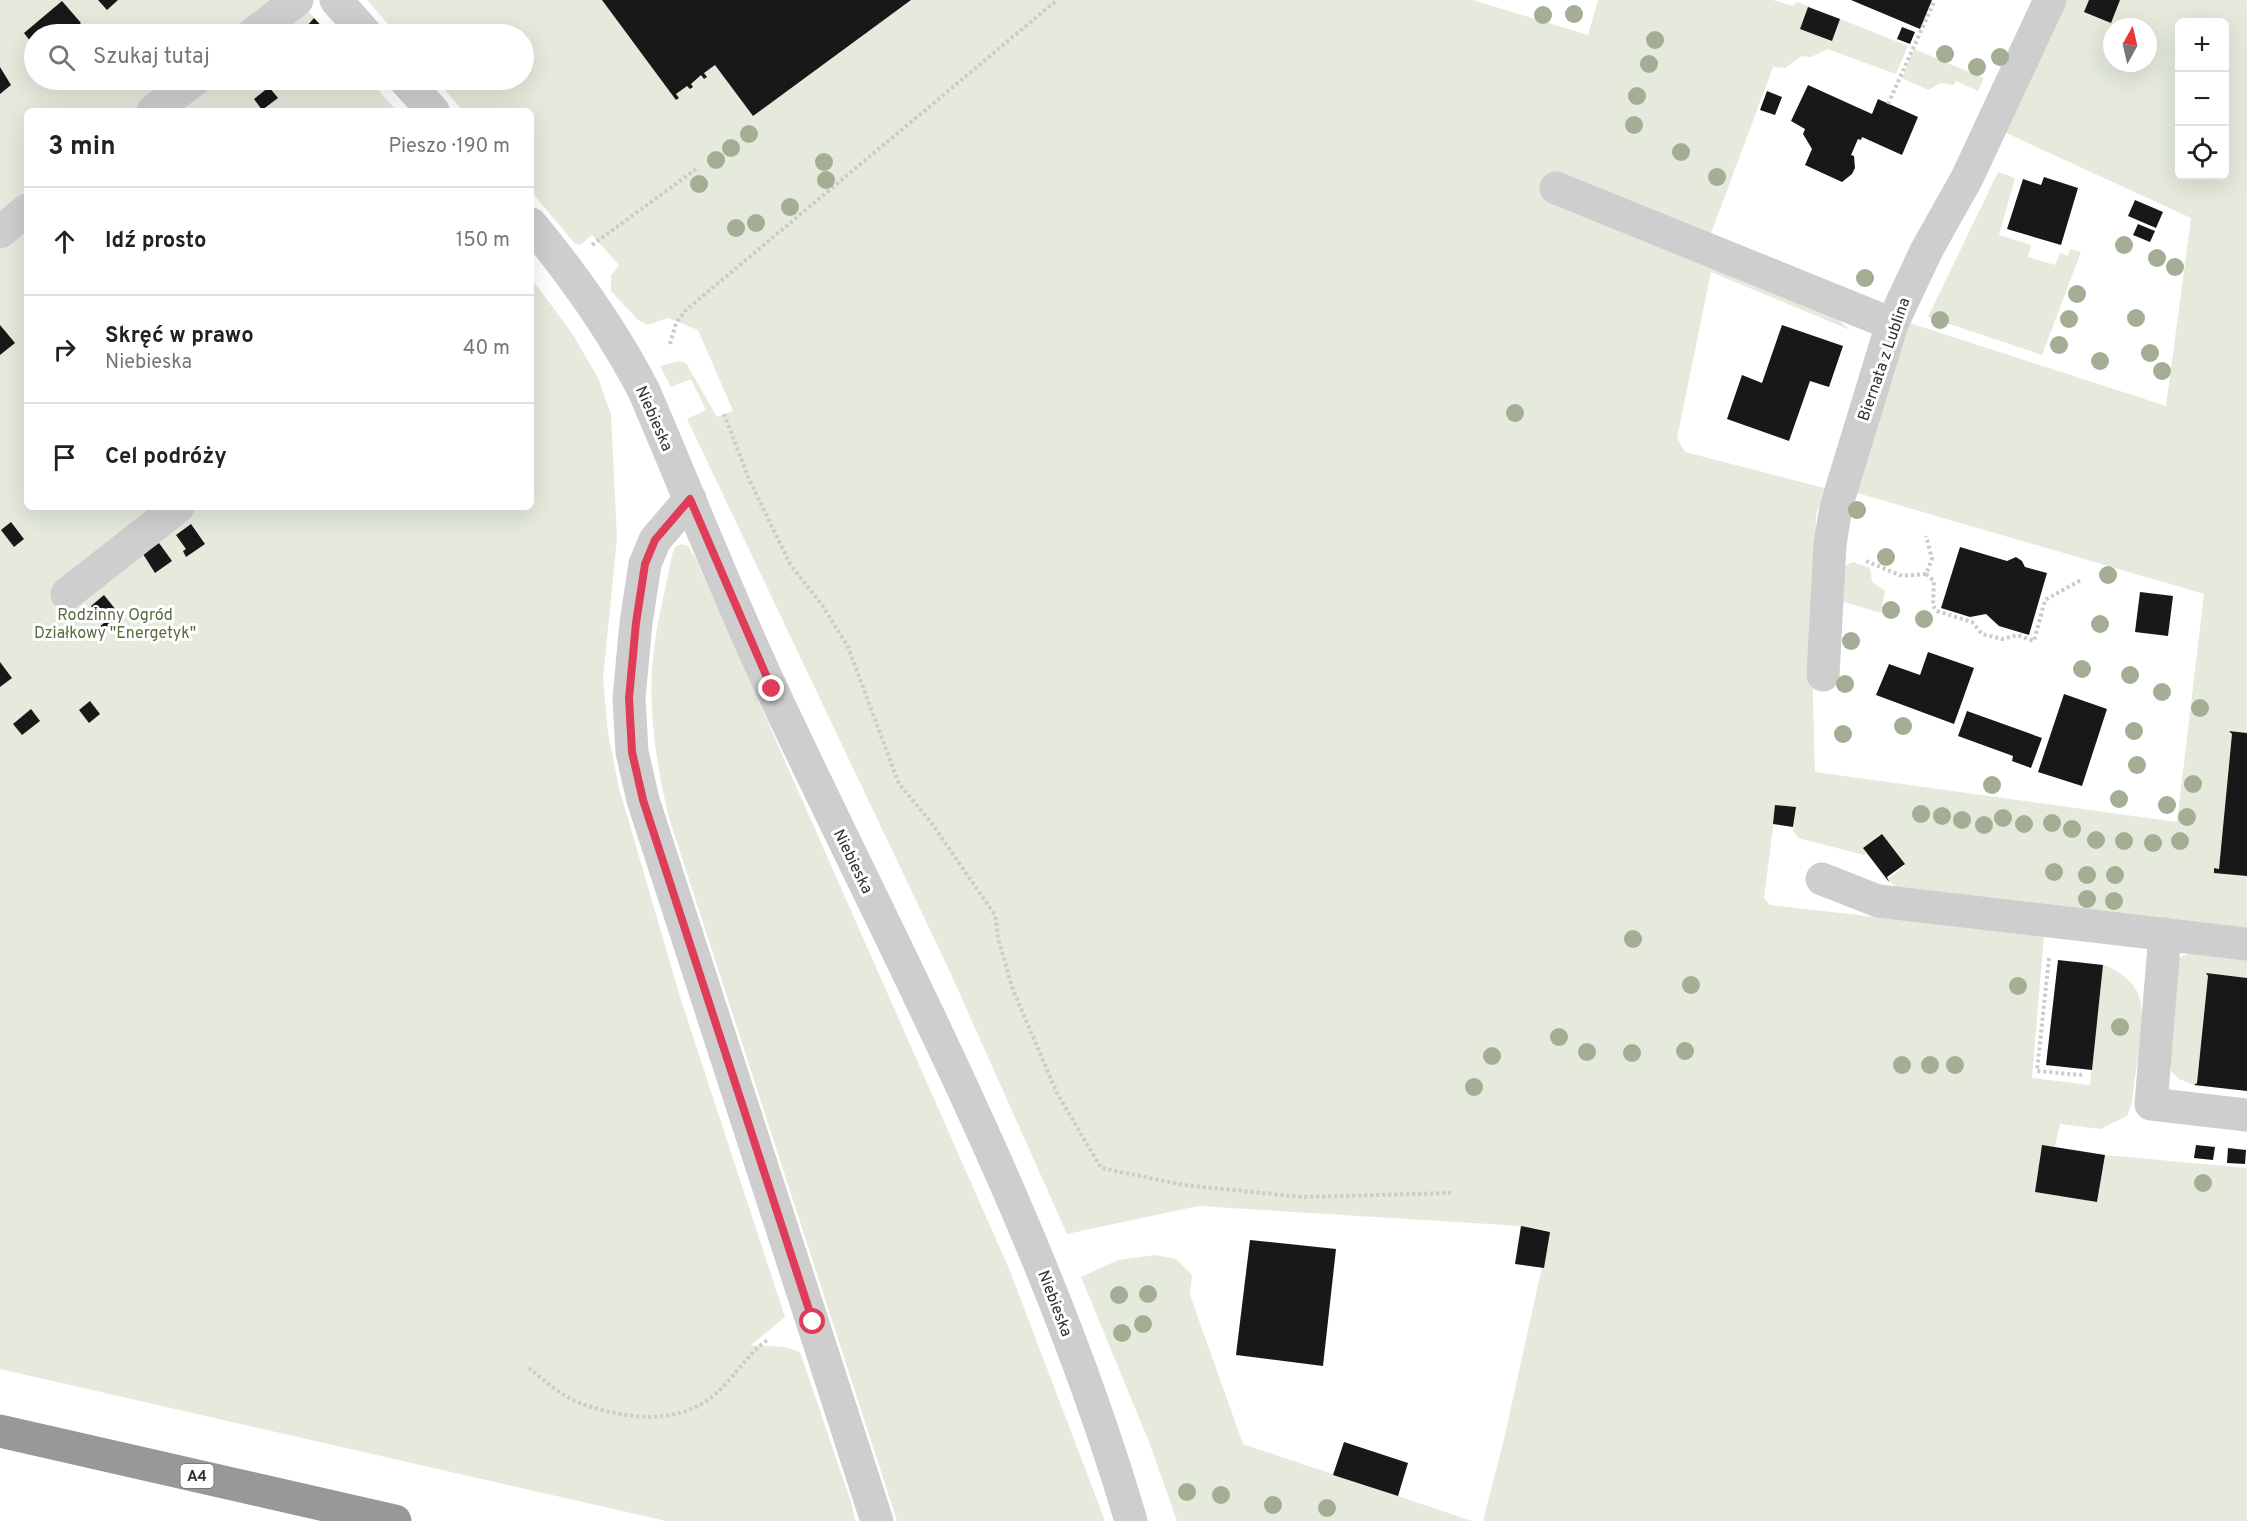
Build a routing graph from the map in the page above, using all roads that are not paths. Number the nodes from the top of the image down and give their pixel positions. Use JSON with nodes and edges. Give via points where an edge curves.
{"nodes":[{"id":1,"x":297,"y":0,"type":"edge"},
{"id":2,"x":336,"y":0,"type":"edge"},
{"id":3,"x":2050,"y":0,"type":"edge"},
{"id":4,"x":266,"y":24,"type":"edge"},
{"id":5,"x":357,"y":24,"type":"edge"},
{"id":6,"x":181,"y":90,"type":"edge"},
{"id":7,"x":414,"y":90,"type":"edge"},
{"id":8,"x":157,"y":108,"type":"edge"},
{"id":9,"x":430,"y":108,"type":"edge"},
{"id":10,"x":1556,"y":188,"type":"dead end"},
{"id":11,"x":24,"y":212,"type":"edge"},
{"id":12,"x":534,"y":228,"type":"edge"},
{"id":13,"x":0,"y":232,"type":"edge"},
{"id":14,"x":1892,"y":324,"type":"junction"},
{"id":15,"x":690,"y":499,"type":"junction"},
{"id":16,"x":174,"y":510,"type":"edge"},
{"id":17,"x":67,"y":594,"type":"dead end"},
{"id":18,"x":1823,"y":675,"type":"dead end"},
{"id":19,"x":1822,"y":879,"type":"dead end"},
{"id":20,"x":2165,"y":934,"type":"junction"},
{"id":21,"x":2247,"y":944,"type":"edge"},
{"id":22,"x":2247,"y":1115,"type":"edge"},
{"id":23,"x":0,"y":1431,"type":"edge"},
{"id":24,"x":394,"y":1521,"type":"edge"},
{"id":25,"x":877,"y":1521,"type":"edge"},
{"id":26,"x":1131,"y":1521,"type":"edge"}],
"edges":[{"from":1,"to":4,"type":"street"},
{"from":2,"to":5,"type":"street"},
{"from":3,"to":14,"type":"street","name":"Biernata z Lublina"},
{"from":6,"to":8,"type":"street"},
{"from":7,"to":9,"type":"street"},
{"from":10,"to":14,"type":"street"},
{"from":11,"to":13,"type":"street"},
{"from":12,"to":15,"type":"street","name":"Niebieska","via":[[566,265],[628,360]]},
{"from":14,"to":18,"type":"street","name":"Biernata z Lublina","via":[[1836,507],[1830,544]]},
{"from":15,"to":25,"type":"street","via":[[655,540],[645,564],[629,698],[632,752],[643,800]]},
{"from":15,"to":26,"type":"street","name":"Niebieska","via":[[772,689],[1039,1257],[1082,1369]]},
{"from":16,"to":17,"type":"street"},
{"from":19,"to":20,"type":"street","via":[[1878,901]]},
{"from":20,"to":21,"type":"street"},
{"from":20,"to":22,"type":"street","via":[[2151,1104]]},
{"from":23,"to":24,"type":"highway","number":"A4"}]}
